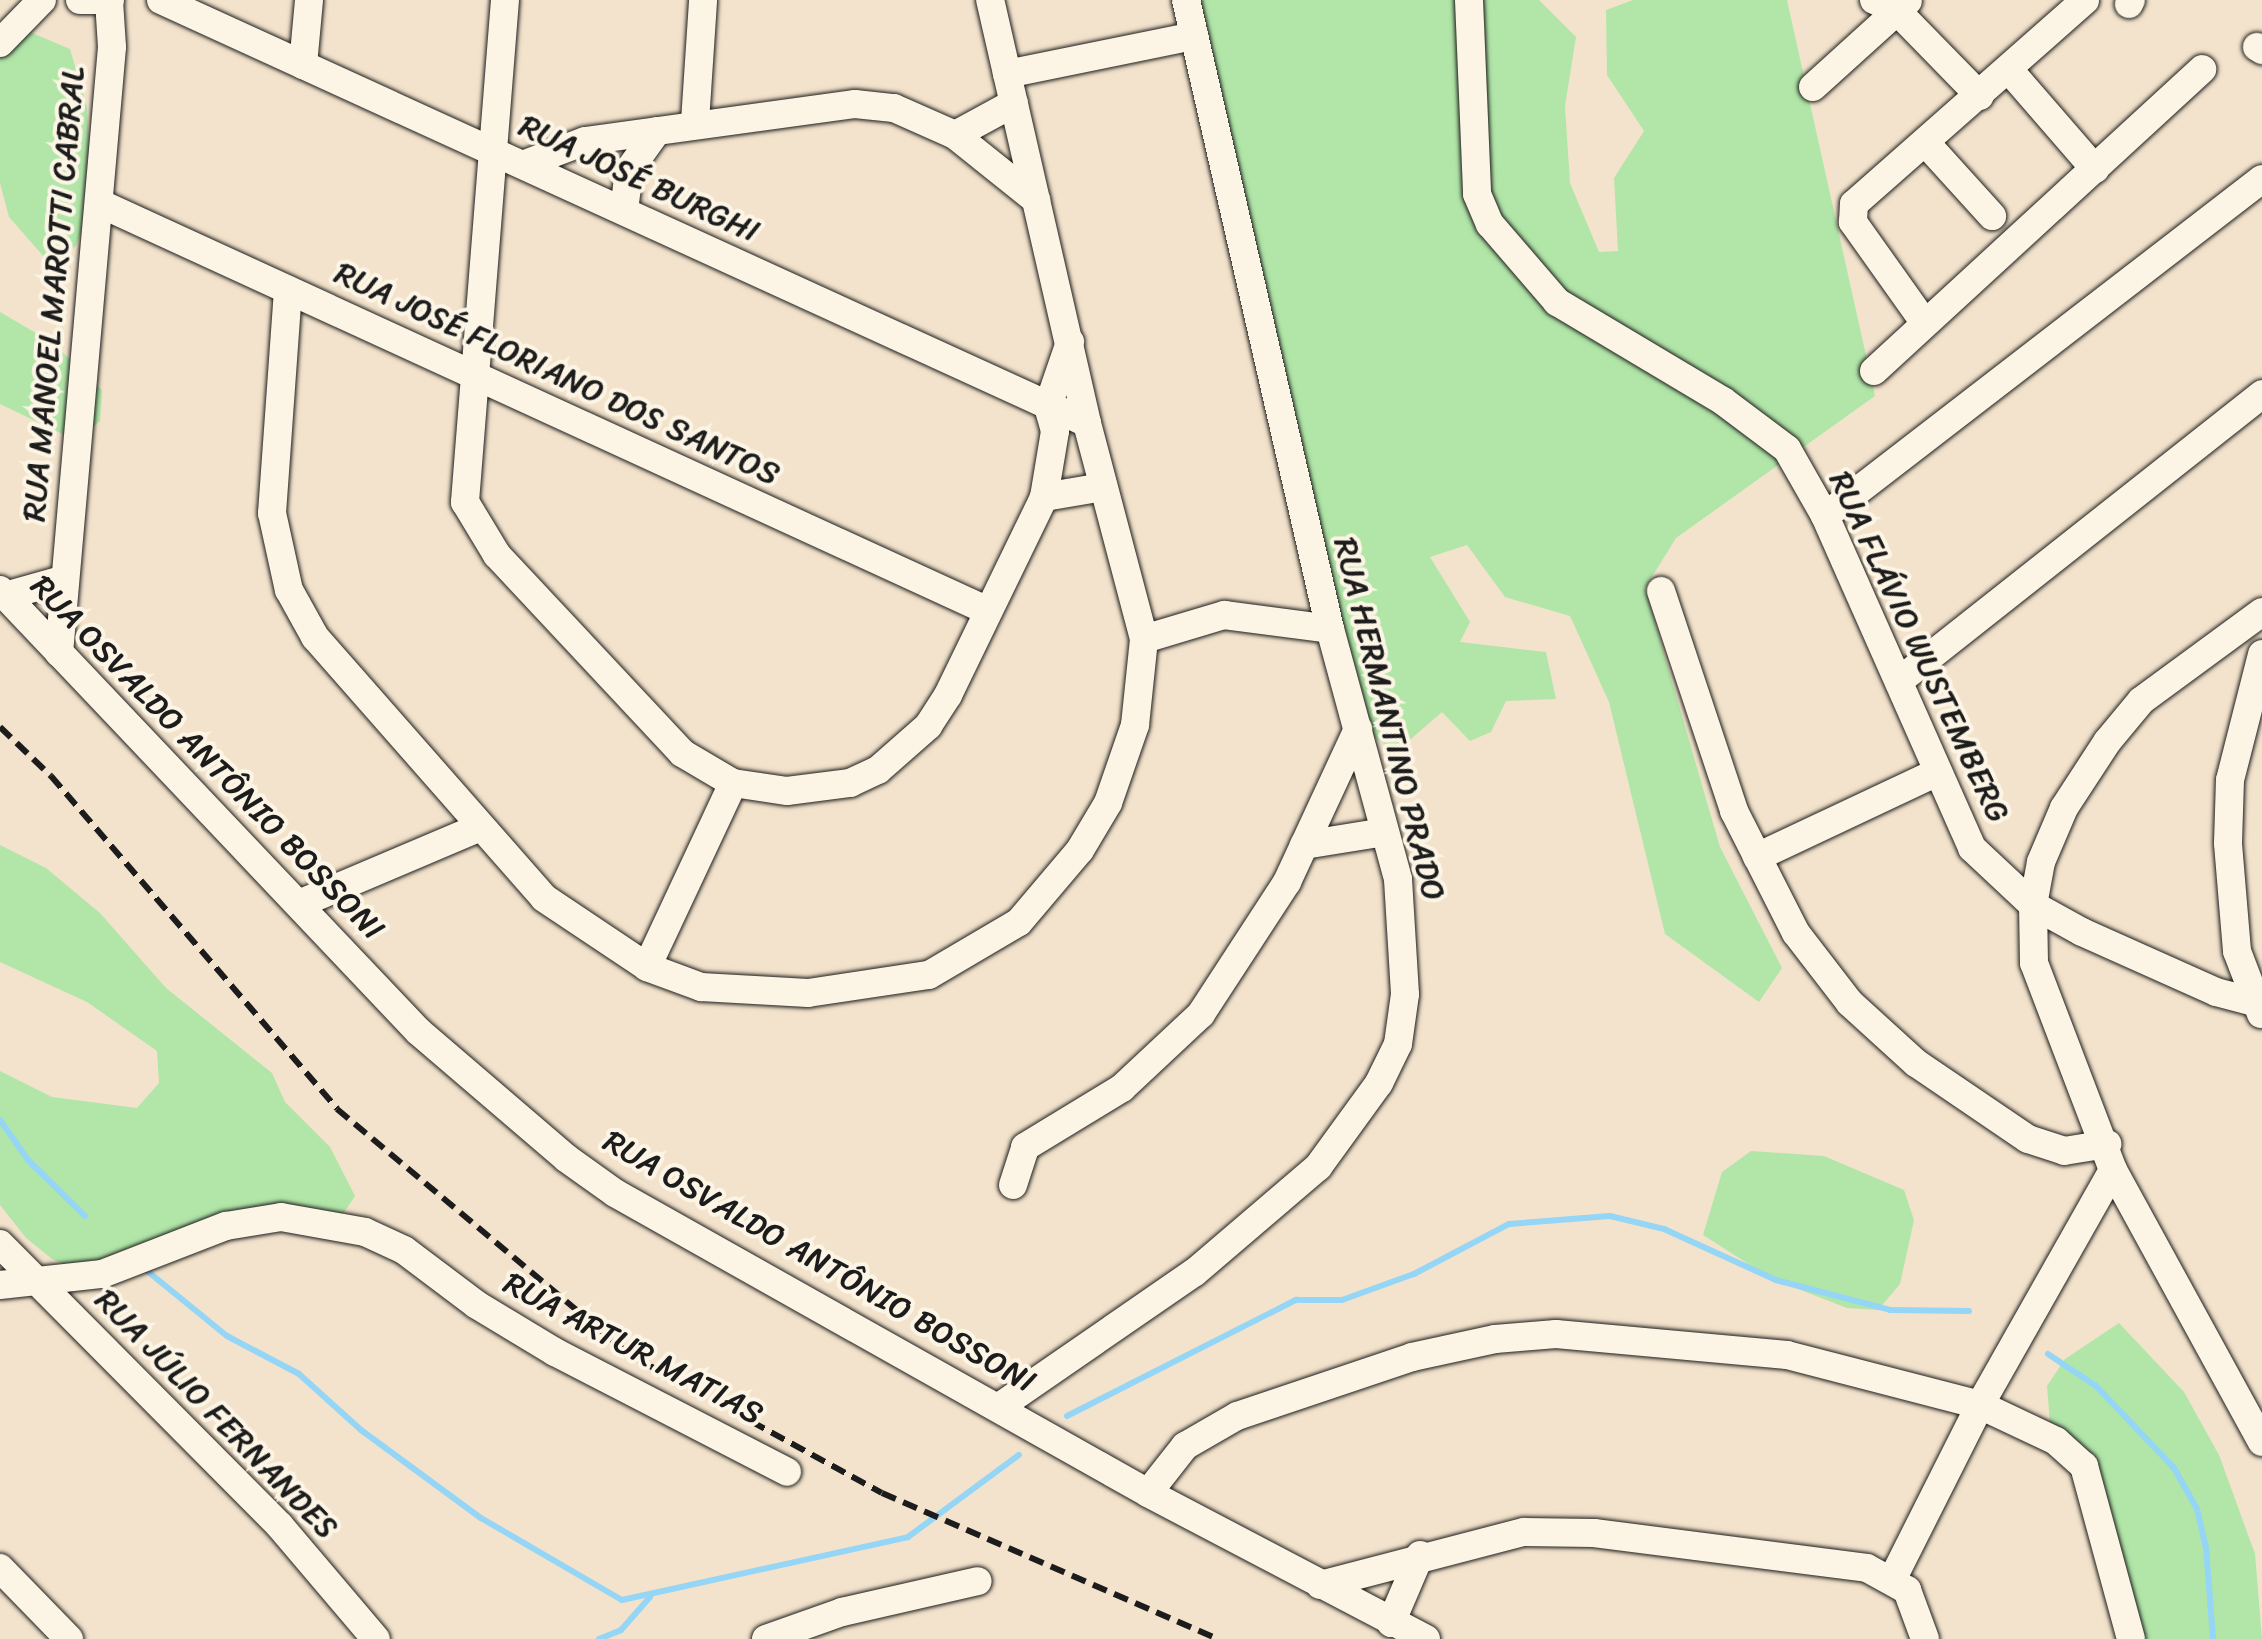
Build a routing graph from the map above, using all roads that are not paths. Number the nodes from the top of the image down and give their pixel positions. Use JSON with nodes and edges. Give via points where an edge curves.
{"nodes":[{"id":1,"x":64,"y":0,"type":"edge"},
{"id":2,"x":80,"y":0,"type":"edge"},
{"id":3,"x":109,"y":0,"type":"edge"},
{"id":4,"x":160,"y":0,"type":"edge"},
{"id":5,"x":308,"y":0,"type":"edge"},
{"id":6,"x":505,"y":0,"type":"edge"},
{"id":7,"x":703,"y":0,"type":"edge"},
{"id":8,"x":990,"y":0,"type":"edge"},
{"id":9,"x":1186,"y":0,"type":"edge"},
{"id":10,"x":1469,"y":0,"type":"edge"},
{"id":11,"x":2085,"y":0,"type":"edge"},
{"id":12,"x":38,"y":3,"type":"edge"},
{"id":13,"x":1893,"y":3,"type":"edge"},
{"id":14,"x":1194,"y":36,"type":"junction"},
{"id":15,"x":0,"y":43,"type":"edge"},
{"id":16,"x":304,"y":65,"type":"junction"},
{"id":17,"x":2202,"y":69,"type":"dead end"},
{"id":18,"x":2010,"y":71,"type":"junction"},
{"id":19,"x":1007,"y":74,"type":"junction"},
{"id":20,"x":1813,"y":87,"type":"dead end"},
{"id":21,"x":1980,"y":96,"type":"junction"},
{"id":22,"x":1014,"y":103,"type":"junction"},
{"id":23,"x":695,"y":122,"type":"junction"},
{"id":24,"x":658,"y":131,"type":"junction"},
{"id":25,"x":955,"y":135,"type":"junction"},
{"id":26,"x":1925,"y":142,"type":"junction"},
{"id":27,"x":493,"y":149,"type":"junction"},
{"id":28,"x":526,"y":164,"type":"junction"},
{"id":29,"x":2095,"y":169,"type":"junction"},
{"id":30,"x":2262,"y":178,"type":"edge"},
{"id":31,"x":1036,"y":200,"type":"junction"},
{"id":32,"x":100,"y":203,"type":"junction"},
{"id":33,"x":624,"y":211,"type":"junction"},
{"id":34,"x":1992,"y":216,"type":"dead end"},
{"id":35,"x":288,"y":290,"type":"junction"},
{"id":36,"x":1924,"y":322,"type":"junction"},
{"id":37,"x":1070,"y":341,"type":"junction"},
{"id":38,"x":474,"y":371,"type":"junction"},
{"id":39,"x":1874,"y":371,"type":"dead end"},
{"id":40,"x":2262,"y":394,"type":"edge"},
{"id":41,"x":1048,"y":406,"type":"junction"},
{"id":42,"x":1086,"y":422,"type":"junction"},
{"id":43,"x":1103,"y":487,"type":"junction"},
{"id":44,"x":1044,"y":496,"type":"junction"},
{"id":45,"x":1825,"y":516,"type":"junction"},
{"id":46,"x":62,"y":580,"type":"junction"},
{"id":47,"x":1661,"y":591,"type":"dead end"},
{"id":48,"x":2,"y":593,"type":"edge"},
{"id":49,"x":986,"y":610,"type":"junction"},
{"id":50,"x":2262,"y":612,"type":"edge"},
{"id":51,"x":1330,"y":628,"type":"junction"},
{"id":52,"x":1144,"y":639,"type":"junction"},
{"id":53,"x":59,"y":654,"type":"junction"},
{"id":54,"x":2262,"y":654,"type":"edge"},
{"id":55,"x":1899,"y":681,"type":"junction"},
{"id":56,"x":1358,"y":729,"type":"junction"},
{"id":57,"x":1938,"y":772,"type":"junction"},
{"id":58,"x":733,"y":783,"type":"junction"},
{"id":59,"x":480,"y":827,"type":"junction"},
{"id":60,"x":1384,"y":832,"type":"junction"},
{"id":61,"x":1304,"y":844,"type":"junction"},
{"id":62,"x":1756,"y":857,"type":"junction"},
{"id":63,"x":298,"y":904,"type":"junction"},
{"id":64,"x":2033,"y":905,"type":"junction"},
{"id":65,"x":648,"y":967,"type":"junction"},
{"id":66,"x":2260,"y":1008,"type":"edge"},
{"id":67,"x":2110,"y":1157,"type":"junction"},
{"id":68,"x":1013,"y":1185,"type":"dead end"},
{"id":69,"x":0,"y":1244,"type":"edge"},
{"id":70,"x":34,"y":1277,"type":"junction"},
{"id":71,"x":0,"y":1285,"type":"edge"},
{"id":72,"x":1002,"y":1405,"type":"junction"},
{"id":73,"x":1980,"y":1405,"type":"junction"},
{"id":74,"x":2262,"y":1442,"type":"edge"},
{"id":75,"x":786,"y":1472,"type":"dead end"},
{"id":76,"x":1148,"y":1493,"type":"junction"},
{"id":77,"x":1420,"y":1555,"type":"junction"},
{"id":78,"x":0,"y":1568,"type":"edge"},
{"id":79,"x":1893,"y":1578,"type":"junction"},
{"id":80,"x":978,"y":1581,"type":"dead end"},
{"id":81,"x":1320,"y":1585,"type":"junction"},
{"id":82,"x":1391,"y":1623,"type":"junction"},
{"id":83,"x":69,"y":1639,"type":"edge"},
{"id":84,"x":376,"y":1639,"type":"edge"},
{"id":85,"x":766,"y":1639,"type":"edge"},
{"id":86,"x":1426,"y":1639,"type":"edge"},
{"id":87,"x":1925,"y":1639,"type":"edge"},
{"id":88,"x":2131,"y":1639,"type":"edge"}],
"edges":[{"from":1,"to":12,"type":"street"},
{"from":2,"to":3,"type":"street"},
{"from":3,"to":32,"type":"street","name":"RUA MANOEL MAROTTI CABRAL"},
{"from":4,"to":16,"type":"street","name":"RUA JOSÉ BURGHI"},
{"from":5,"to":16,"type":"street"},
{"from":6,"to":27,"type":"street"},
{"from":7,"to":23,"type":"street"},
{"from":8,"to":19,"type":"street"},
{"from":9,"to":14,"type":"street","name":"RUA HERMANTINO PRADO"},
{"from":10,"to":45,"type":"street","name":"RUA FLÁVIO WUSTEMBERG","via":[[1477,194],[1490,224],[1558,302],[1735,408],[1787,449]]},
{"from":11,"to":18,"type":"street"},
{"from":12,"to":15,"type":"street"},
{"from":13,"to":20,"type":"street"},
{"from":13,"to":21,"type":"street"},
{"from":14,"to":19,"type":"street"},
{"from":14,"to":51,"type":"street","name":"RUA HERMANTINO PRADO"},
{"from":16,"to":27,"type":"street","name":"RUA JOSÉ BURGHI"},
{"from":17,"to":29,"type":"street"},
{"from":18,"to":21,"type":"street"},
{"from":18,"to":29,"type":"street"},
{"from":19,"to":22,"type":"street"},
{"from":21,"to":26,"type":"street"},
{"from":22,"to":25,"type":"street"},
{"from":22,"to":31,"type":"street"},
{"from":23,"to":24,"type":"street"},
{"from":23,"to":25,"type":"street","via":[[855,104],[894,108]]},
{"from":24,"to":28,"type":"street","via":[[586,142]]},
{"from":24,"to":33,"type":"street","via":[[629,170]]},
{"from":25,"to":31,"type":"street"},
{"from":26,"to":34,"type":"street"},
{"from":26,"to":36,"type":"street","via":[[1851,212]]},
{"from":27,"to":28,"type":"street","name":"RUA JOSÉ BURGHI"},
{"from":27,"to":38,"type":"street"},
{"from":28,"to":33,"type":"street","name":"RUA JOSÉ BURGHI"},
{"from":29,"to":36,"type":"street"},
{"from":30,"to":45,"type":"street"},
{"from":31,"to":37,"type":"street"},
{"from":32,"to":35,"type":"street","name":"RUA JOSÉ FLORIANO DOS SANTOS"},
{"from":32,"to":46,"type":"street","name":"RUA MANOEL MAROTTI CABRAL"},
{"from":33,"to":41,"type":"street","name":"RUA JOSÉ BURGHI"},
{"from":35,"to":38,"type":"street","name":"RUA JOSÉ FLORIANO DOS SANTOS"},
{"from":35,"to":59,"type":"street","via":[[272,513],[289,590],[315,637]]},
{"from":36,"to":39,"type":"street"},
{"from":37,"to":41,"type":"street"},
{"from":37,"to":42,"type":"street"},
{"from":38,"to":49,"type":"street","name":"RUA JOSÉ FLORIANO DOS SANTOS"},
{"from":38,"to":58,"type":"street","via":[[463,478],[474,522],[682,752]]},
{"from":40,"to":55,"type":"street"},
{"from":41,"to":42,"type":"street","name":"RUA JOSÉ BURGHI"},
{"from":41,"to":44,"type":"street","via":[[1055,431]]},
{"from":42,"to":43,"type":"street"},
{"from":43,"to":44,"type":"street"},
{"from":43,"to":52,"type":"street"},
{"from":44,"to":49,"type":"street"},
{"from":45,"to":55,"type":"street","name":"RUA FLÁVIO WUSTEMBERG"},
{"from":46,"to":48,"type":"street"},
{"from":46,"to":53,"type":"street","name":"RUA MANOEL MAROTTI CABRAL"},
{"from":47,"to":62,"type":"street","via":[[1734,811]]},
{"from":48,"to":53,"type":"street","name":"RUA OSVALDO ANTÔNIO BOSSONI"},
{"from":49,"to":58,"type":"street","via":[[928,726],[878,770],[816,789]]},
{"from":50,"to":64,"type":"street","via":[[2141,701],[2107,742],[2064,808],[2041,862]]},
{"from":51,"to":52,"type":"street","via":[[1224,615]]},
{"from":51,"to":56,"type":"street","name":"RUA HERMANTINO PRADO"},
{"from":52,"to":65,"type":"street","via":[[1135,726],[1108,803],[1048,894],[976,950],[928,975],[808,994],[740,994]]},
{"from":53,"to":63,"type":"street","name":"RUA OSVALDO ANTÔNIO BOSSONI"},
{"from":54,"to":66,"type":"street","via":[[2230,780],[2228,843],[2237,951]]},
{"from":55,"to":57,"type":"street","name":"RUA FLÁVIO WUSTEMBERG"},
{"from":56,"to":60,"type":"street","name":"RUA HERMANTINO PRADO"},
{"from":56,"to":61,"type":"street"},
{"from":57,"to":62,"type":"street"},
{"from":57,"to":64,"type":"street","name":"RUA FLÁVIO WUSTEMBERG","via":[[1972,848]]},
{"from":58,"to":65,"type":"street"},
{"from":59,"to":63,"type":"street"},
{"from":59,"to":65,"type":"street","via":[[544,898]]},
{"from":60,"to":61,"type":"street"},
{"from":60,"to":72,"type":"street","name":"RUA HERMANTINO PRADO","via":[[1398,879],[1405,994],[1398,1044],[1352,1124],[1275,1208],[1195,1272]]},
{"from":61,"to":68,"type":"street","via":[[1241,960],[1201,1014],[1122,1088],[1025,1146]]},
{"from":62,"to":67,"type":"street","via":[[1796,932],[1832,980],[1916,1063],[2028,1139]]},
{"from":63,"to":72,"type":"street","name":"RUA OSVALDO ANTÔNIO BOSSONI","via":[[490,1099],[615,1193]]},
{"from":64,"to":66,"type":"street","name":"RUA FLÁVIO WUSTEMBERG","via":[[2149,965]]},
{"from":64,"to":67,"type":"street","via":[[2034,963]]},
{"from":67,"to":73,"type":"street"},
{"from":67,"to":74,"type":"street"},
{"from":69,"to":70,"type":"street","name":"RUA JÚLIO FERNANDES"},
{"from":70,"to":71,"type":"street","name":"RUA ARTUR MATIAS"},
{"from":70,"to":75,"type":"street","name":"RUA ARTUR MATIAS","via":[[102,1274],[226,1226],[282,1217],[365,1232],[404,1250],[476,1305],[555,1352]]},
{"from":70,"to":84,"type":"street","name":"RUA JÚLIO FERNANDES","via":[[280,1526]]},
{"from":72,"to":76,"type":"street","name":"RUA OSVALDO ANTÔNIO BOSSONI"},
{"from":73,"to":76,"type":"street","via":[[1885,1375],[1787,1355],[1556,1334],[1495,1339],[1412,1357],[1237,1416],[1185,1446]]},
{"from":73,"to":79,"type":"street"},
{"from":73,"to":88,"type":"street","via":[[2028,1422],[2084,1466]]},
{"from":76,"to":81,"type":"street","name":"RUA OSVALDO ANTÔNIO BOSSONI"},
{"from":77,"to":79,"type":"street","via":[[1562,1531],[1733,1546]]},
{"from":77,"to":81,"type":"street"},
{"from":77,"to":82,"type":"street"},
{"from":78,"to":83,"type":"street"},
{"from":79,"to":87,"type":"street","via":[[1907,1590]]},
{"from":80,"to":85,"type":"street","via":[[842,1612]]},
{"from":81,"to":82,"type":"street","name":"RUA OSVALDO ANTÔNIO BOSSONI"},
{"from":82,"to":86,"type":"street","name":"RUA OSVALDO ANTÔNIO BOSSONI"}]}
